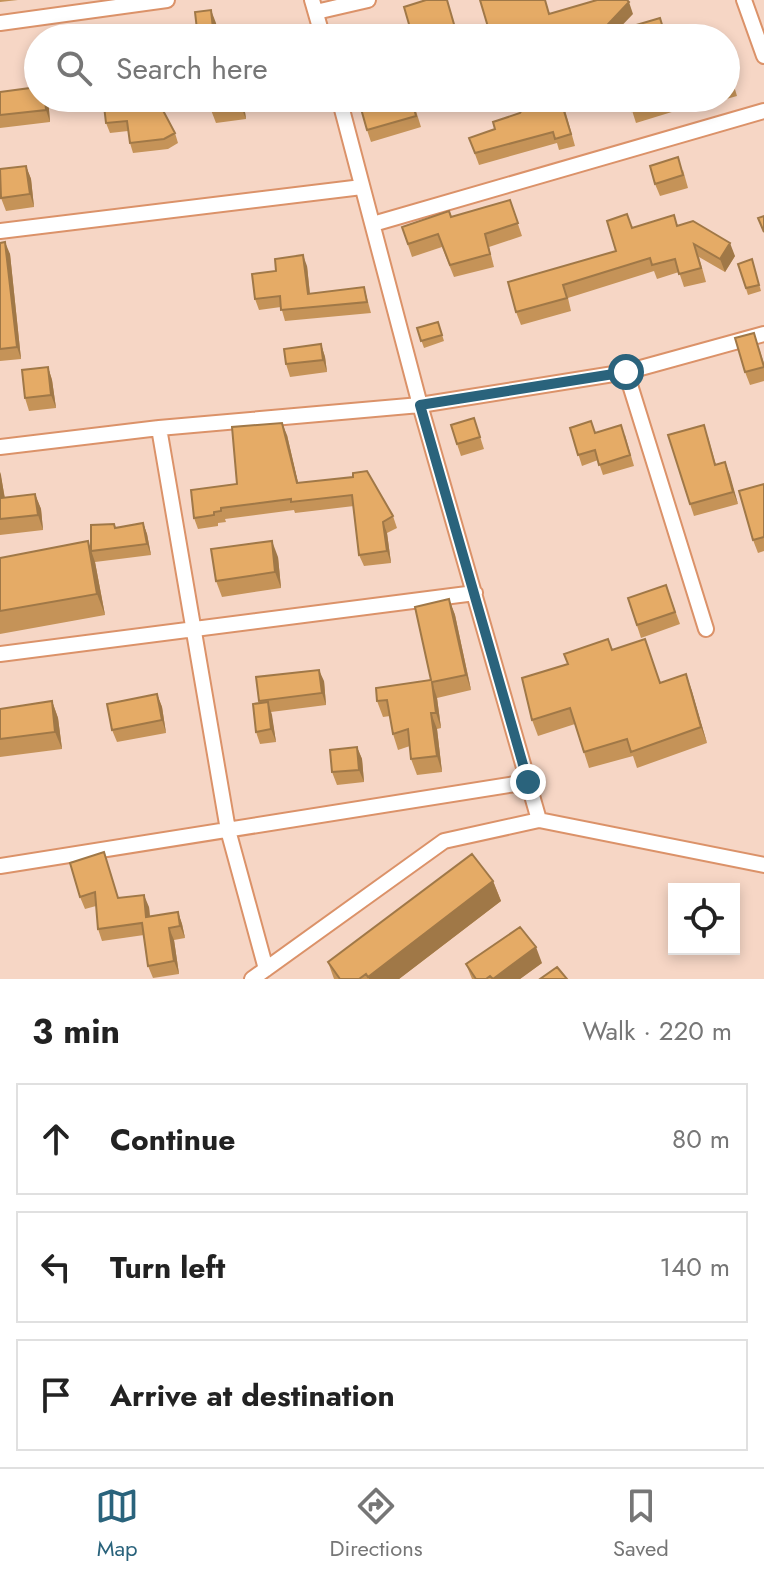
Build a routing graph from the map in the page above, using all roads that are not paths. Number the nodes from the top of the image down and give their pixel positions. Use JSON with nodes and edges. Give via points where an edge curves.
{"nodes":[{"id":1,"x":167,"y":0,"type":"edge"},
{"id":2,"x":368,"y":0,"type":"edge"},
{"id":3,"x":744,"y":0,"type":"edge"},
{"id":4,"x":314,"y":6,"type":"edge"},
{"id":5,"x":0,"y":23,"type":"edge"},
{"id":6,"x":764,"y":56,"type":"edge"},
{"id":7,"x":764,"y":111,"type":"edge"},
{"id":8,"x":343,"y":112,"type":"edge"},
{"id":9,"x":362,"y":187,"type":"junction"},
{"id":10,"x":373,"y":224,"type":"junction"},
{"id":11,"x":0,"y":231,"type":"edge"},
{"id":12,"x":764,"y":334,"type":"edge"},
{"id":13,"x":626,"y":372,"type":"junction"},
{"id":14,"x":420,"y":405,"type":"junction"},
{"id":15,"x":159,"y":428,"type":"junction"},
{"id":16,"x":0,"y":447,"type":"edge"},
{"id":17,"x":475,"y":593,"type":"junction"},
{"id":18,"x":196,"y":629,"type":"junction"},
{"id":19,"x":706,"y":629,"type":"dead end"},
{"id":20,"x":0,"y":654,"type":"edge"},
{"id":21,"x":528,"y":782,"type":"junction"},
{"id":22,"x":539,"y":820,"type":"junction"},
{"id":23,"x":228,"y":830,"type":"junction"},
{"id":24,"x":764,"y":865,"type":"edge"},
{"id":25,"x":0,"y":866,"type":"edge"},
{"id":26,"x":266,"y":969,"type":"junction"},
{"id":27,"x":252,"y":979,"type":"edge"}],
"edges":[{"from":1,"to":5,"type":"street"},
{"from":2,"to":4,"type":"street"},
{"from":3,"to":6,"type":"street"},
{"from":7,"to":10,"type":"street"},
{"from":8,"to":9,"type":"street"},
{"from":9,"to":10,"type":"street"},
{"from":9,"to":11,"type":"street"},
{"from":10,"to":14,"type":"street"},
{"from":12,"to":13,"type":"street"},
{"from":13,"to":14,"type":"street"},
{"from":13,"to":19,"type":"street"},
{"from":14,"to":15,"type":"street"},
{"from":14,"to":17,"type":"street"},
{"from":15,"to":16,"type":"street"},
{"from":15,"to":18,"type":"street"},
{"from":17,"to":18,"type":"street"},
{"from":17,"to":21,"type":"street"},
{"from":18,"to":20,"type":"street"},
{"from":18,"to":23,"type":"street"},
{"from":21,"to":22,"type":"street"},
{"from":21,"to":23,"type":"street"},
{"from":22,"to":24,"type":"street"},
{"from":22,"to":26,"type":"street","via":[[444,841]]},
{"from":23,"to":25,"type":"street"},
{"from":23,"to":26,"type":"street"},
{"from":26,"to":27,"type":"street"}]}
